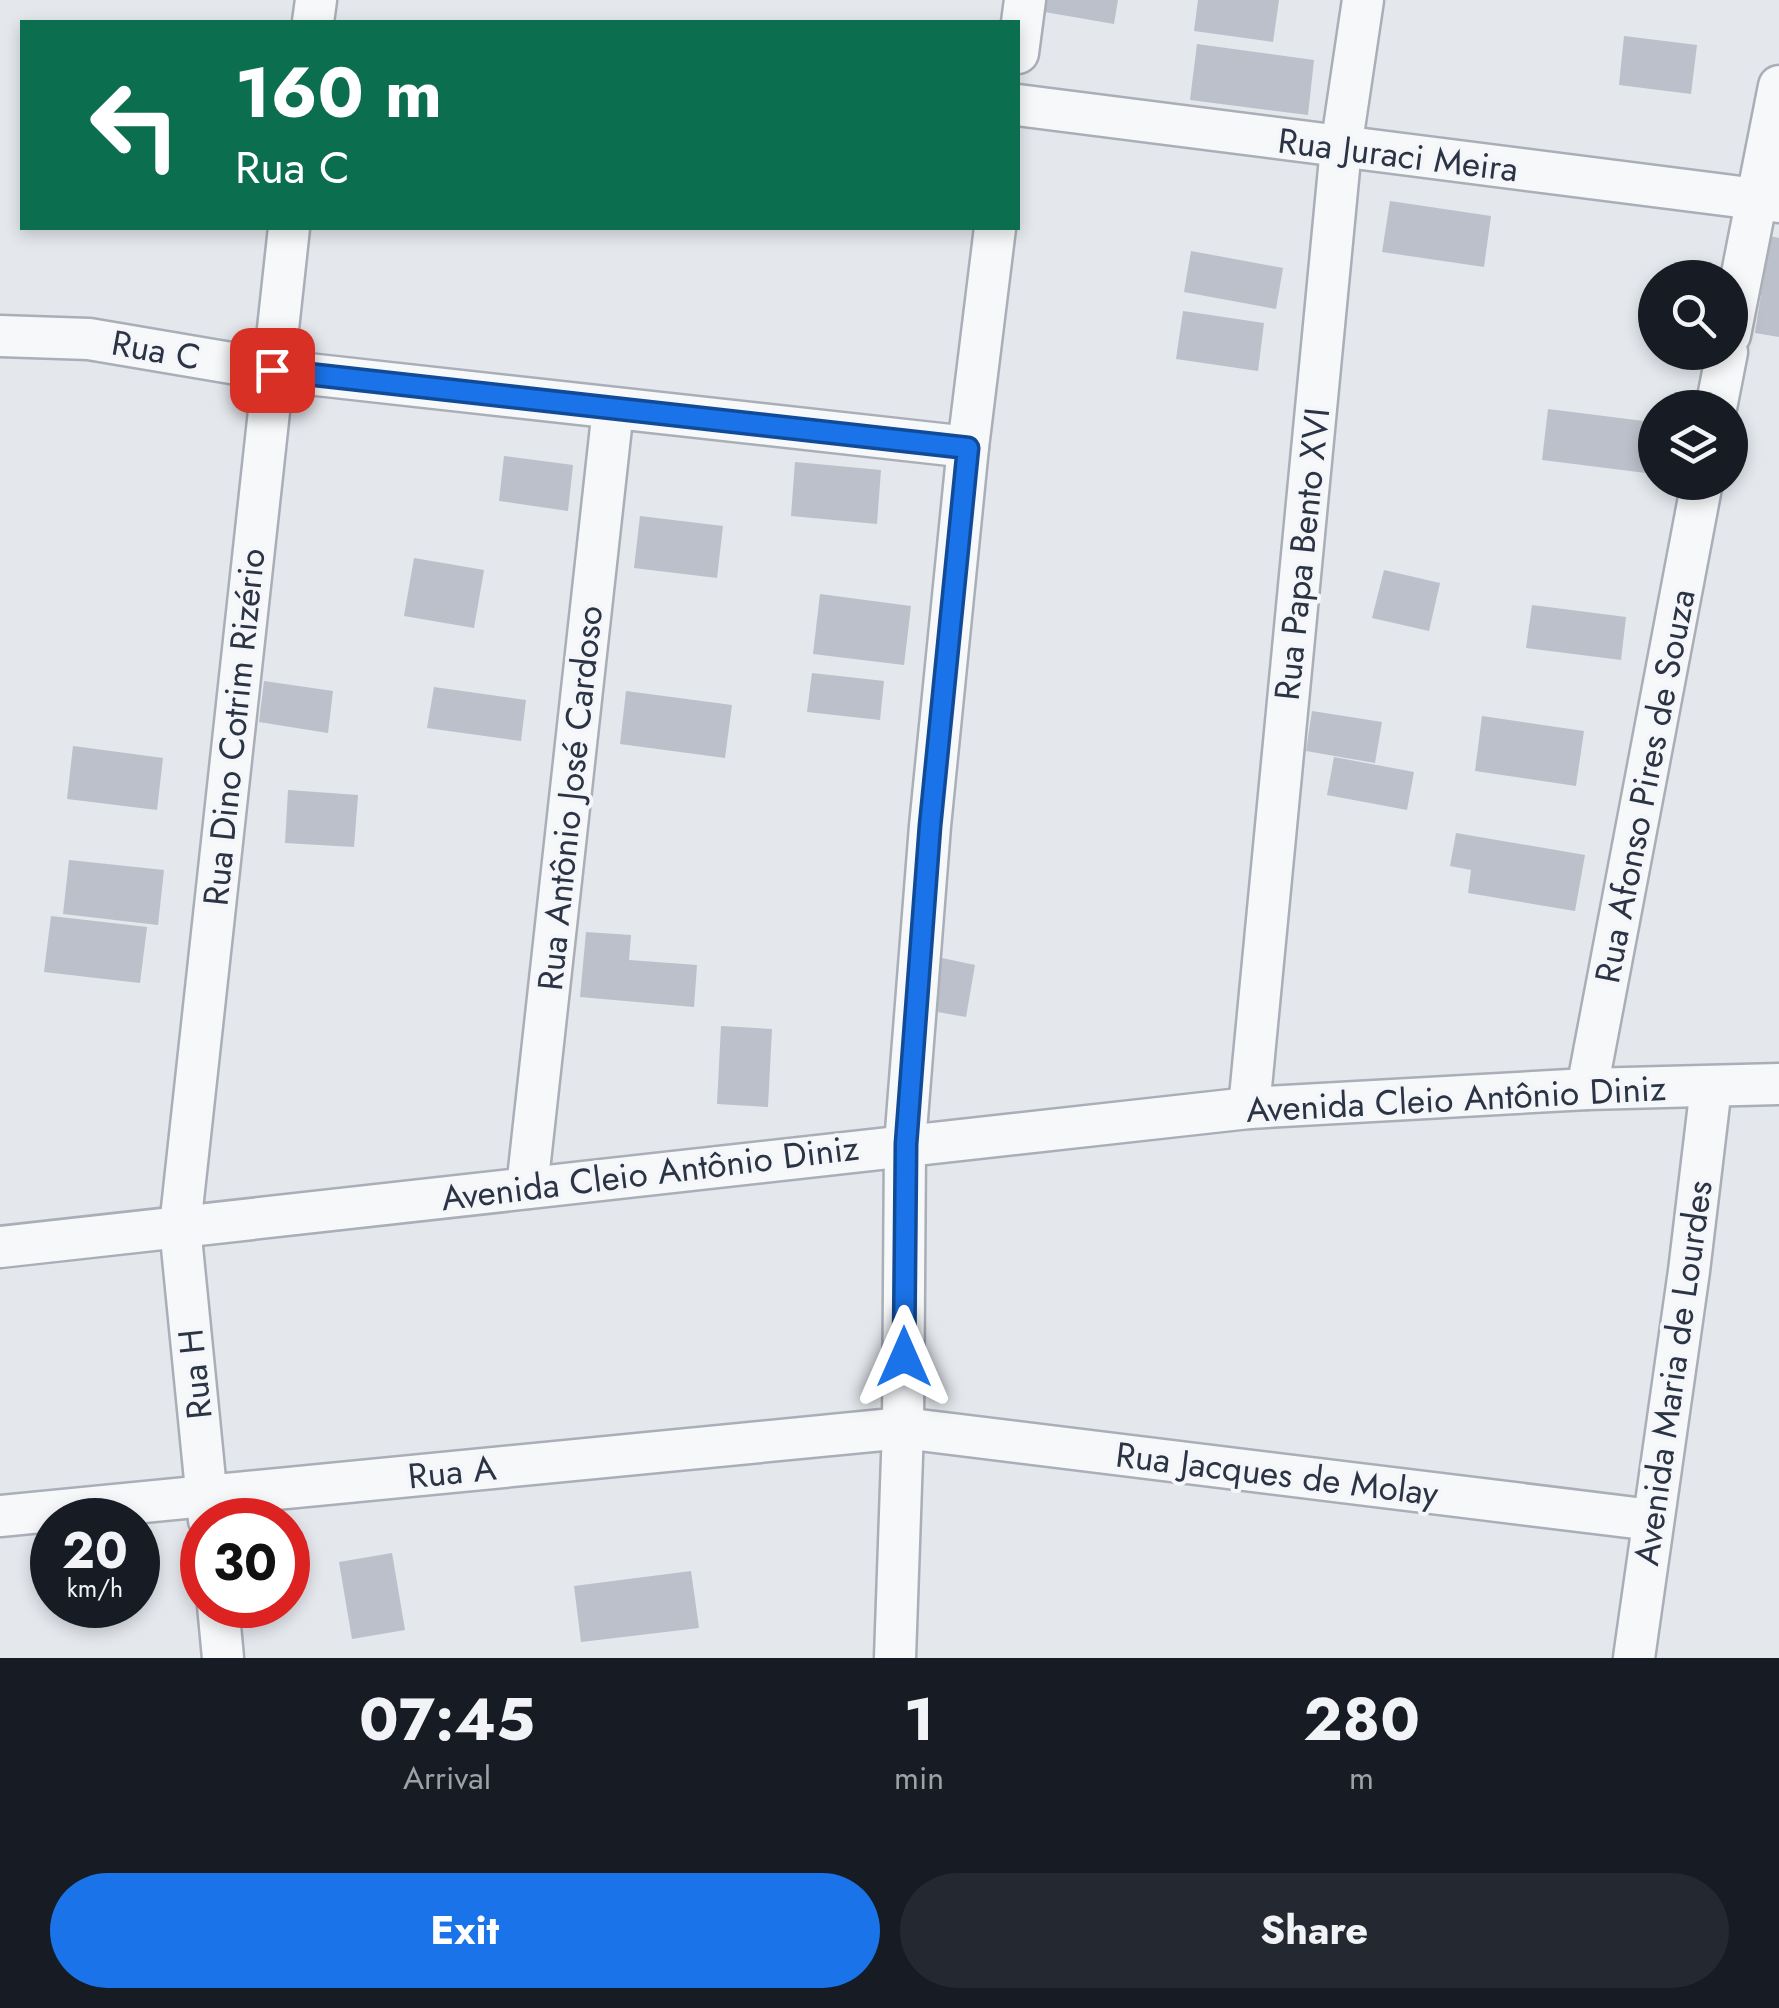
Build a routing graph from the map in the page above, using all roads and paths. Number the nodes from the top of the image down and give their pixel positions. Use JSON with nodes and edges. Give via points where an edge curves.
{"nodes":[{"id":1,"x":1025,"y":0,"type":"edge"},
{"id":2,"x":1363,"y":0,"type":"edge"},
{"id":3,"x":1020,"y":38,"type":"edge"},
{"id":4,"x":1779,"y":86,"type":"edge"},
{"id":5,"x":1020,"y":105,"type":"edge"},
{"id":6,"x":1342,"y":148,"type":"junction"},
{"id":7,"x":1767,"y":200,"type":"edge"},
{"id":8,"x":289,"y":230,"type":"edge"},
{"id":9,"x":995,"y":230,"type":"edge"},
{"id":10,"x":1748,"y":269,"type":"edge"},
{"id":11,"x":0,"y":336,"type":"edge"},
{"id":12,"x":272,"y":370,"type":"junction"},
{"id":13,"x":613,"y":409,"type":"junction"},
{"id":14,"x":968,"y":448,"type":"junction"},
{"id":15,"x":1699,"y":500,"type":"edge"},
{"id":16,"x":1779,"y":1084,"type":"edge"},
{"id":17,"x":1711,"y":1087,"type":"junction"},
{"id":18,"x":1587,"y":1089,"type":"junction"},
{"id":19,"x":1249,"y":1108,"type":"junction"},
{"id":20,"x":906,"y":1144,"type":"junction"},
{"id":21,"x":527,"y":1188,"type":"junction"},
{"id":22,"x":180,"y":1227,"type":"junction"},
{"id":23,"x":0,"y":1247,"type":"edge"},
{"id":24,"x":903,"y":1428,"type":"junction"},
{"id":25,"x":207,"y":1498,"type":"edge"},
{"id":26,"x":295,"y":1498,"type":"edge"},
{"id":27,"x":180,"y":1509,"type":"edge"},
{"id":28,"x":0,"y":1516,"type":"edge"},
{"id":29,"x":1652,"y":1520,"type":"junction"},
{"id":30,"x":220,"y":1628,"type":"edge"},
{"id":31,"x":223,"y":1658,"type":"edge"},
{"id":32,"x":894,"y":1658,"type":"edge"},
{"id":33,"x":1634,"y":1658,"type":"edge"}],
"edges":[{"from":1,"to":3,"type":"street"},
{"from":2,"to":6,"type":"street","name":"Rua Papa Bento XVI"},
{"from":4,"to":7,"type":"street"},
{"from":5,"to":6,"type":"street","name":"Rua Juraci Meira"},
{"from":6,"to":7,"type":"street","name":"Rua Juraci Meira"},
{"from":6,"to":19,"type":"street","name":"Rua Papa Bento XVI"},
{"from":7,"to":10,"type":"street"},
{"from":8,"to":12,"type":"street","name":"Rua Dino Cotrim Rizério"},
{"from":9,"to":14,"type":"street"},
{"from":11,"to":12,"type":"street","name":"Rua C","via":[[88,339]]},
{"from":12,"to":13,"type":"street","name":"Rua C"},
{"from":12,"to":22,"type":"street","name":"Rua Dino Cotrim Rizério"},
{"from":13,"to":14,"type":"street","name":"Rua C"},
{"from":13,"to":21,"type":"street","name":"Rua Antônio José Cardoso"},
{"from":14,"to":20,"type":"street"},
{"from":15,"to":18,"type":"street","name":"Rua Afonso Pires de Souza"},
{"from":16,"to":17,"type":"street","name":"Avenida Cleio Antônio Diniz"},
{"from":17,"to":18,"type":"street","name":"Avenida Cleio Antônio Diniz"},
{"from":17,"to":29,"type":"street","name":"Avenida Maria de Lourdes"},
{"from":18,"to":19,"type":"street","name":"Avenida Cleio Antônio Diniz"},
{"from":19,"to":20,"type":"street","name":"Avenida Cleio Antônio Diniz"},
{"from":20,"to":21,"type":"street","name":"Avenida Cleio Antônio Diniz"},
{"from":20,"to":24,"type":"street"},
{"from":21,"to":22,"type":"street","name":"Avenida Cleio Antônio Diniz"},
{"from":22,"to":23,"type":"street","name":"Avenida Cleio Antônio Diniz"},
{"from":22,"to":25,"type":"street","name":"Rua H"},
{"from":24,"to":26,"type":"street","name":"Rua A"},
{"from":24,"to":29,"type":"street","name":"Rua Jacques de Molay"},
{"from":24,"to":32,"type":"street"},
{"from":27,"to":28,"type":"street","name":"Rua A"},
{"from":29,"to":33,"type":"street","name":"Avenida Maria de Lourdes"},
{"from":30,"to":31,"type":"street"}]}
